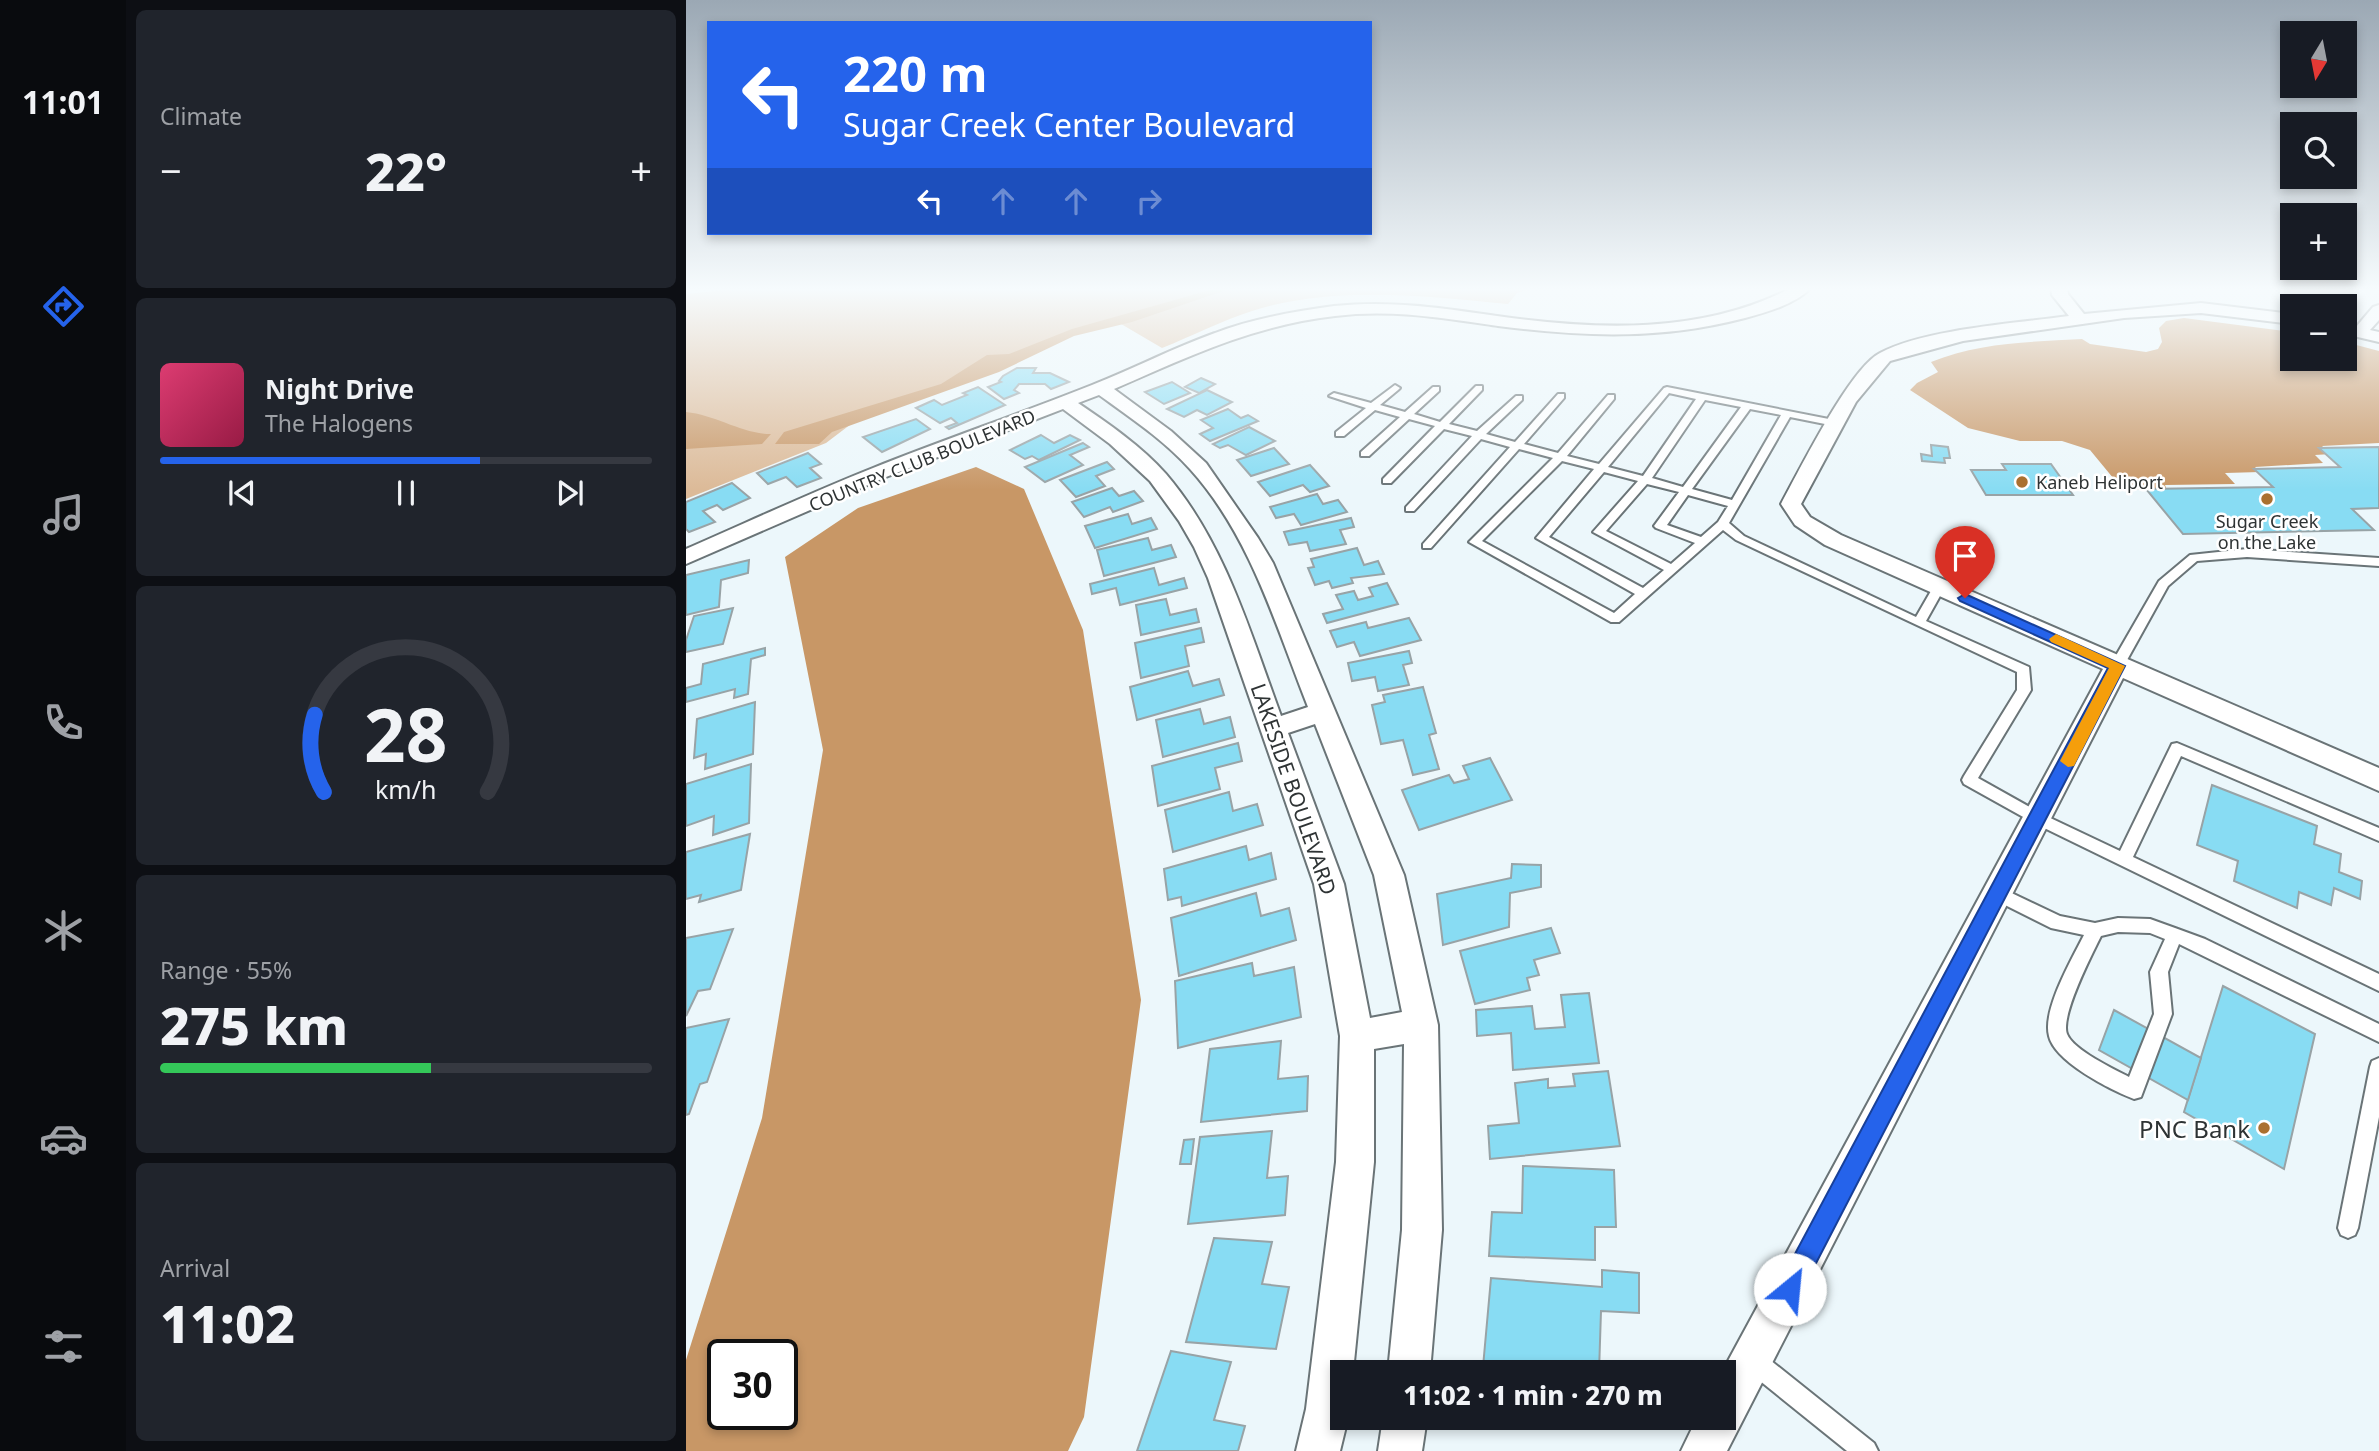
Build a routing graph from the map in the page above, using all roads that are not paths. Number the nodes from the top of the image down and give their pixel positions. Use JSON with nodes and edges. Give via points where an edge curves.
{"nodes":[{"id":1,"x":1199,"y":355,"type":"edge"},
{"id":2,"x":1893,"y":355,"type":"edge"},
{"id":3,"x":1101,"y":388,"type":"junction"},
{"id":4,"x":1395,"y":388,"type":"dead end"},
{"id":5,"x":1479,"y":388,"type":"dead end"},
{"id":6,"x":1436,"y":389,"type":"dead end"},
{"id":7,"x":1334,"y":396,"type":"dead end"},
{"id":8,"x":1561,"y":396,"type":"dead end"},
{"id":9,"x":1611,"y":397,"type":"dead end"},
{"id":10,"x":1702,"y":397,"type":"junction"},
{"id":11,"x":1519,"y":398,"type":"dead end"},
{"id":12,"x":1065,"y":402,"type":"junction"},
{"id":13,"x":1372,"y":406,"type":"junction"},
{"id":14,"x":1747,"y":406,"type":"junction"},
{"id":15,"x":1787,"y":413,"type":"junction"},
{"id":16,"x":1406,"y":416,"type":"junction"},
{"id":17,"x":1835,"y":423,"type":"junction"},
{"id":18,"x":1441,"y":425,"type":"junction"},
{"id":19,"x":1340,"y":434,"type":"dead end"},
{"id":20,"x":1479,"y":435,"type":"junction"},
{"id":21,"x":1515,"y":445,"type":"junction"},
{"id":22,"x":1365,"y":454,"type":"dead end"},
{"id":23,"x":1560,"y":457,"type":"junction"},
{"id":24,"x":1601,"y":468,"type":"junction"},
{"id":25,"x":1645,"y":480,"type":"junction"},
{"id":26,"x":1387,"y":481,"type":"dead end"},
{"id":27,"x":1684,"y":490,"type":"junction"},
{"id":28,"x":1735,"y":504,"type":"junction"},
{"id":29,"x":1410,"y":509,"type":"dead end"},
{"id":30,"x":1238,"y":521,"type":"junction"},
{"id":31,"x":1723,"y":524,"type":"junction"},
{"id":32,"x":1199,"y":531,"type":"junction"},
{"id":33,"x":1703,"y":542,"type":"junction"},
{"id":34,"x":1427,"y":546,"type":"dead end"},
{"id":35,"x":686,"y":557,"type":"edge"},
{"id":36,"x":2379,"y":562,"type":"edge"},
{"id":37,"x":1672,"y":569,"type":"junction"},
{"id":38,"x":1939,"y":587,"type":"junction"},
{"id":39,"x":1644,"y":594,"type":"junction"},
{"id":40,"x":1919,"y":622,"type":"junction"},
{"id":41,"x":2117,"y":666,"type":"junction"},
{"id":42,"x":1323,"y":712,"type":"junction"},
{"id":43,"x":1273,"y":728,"type":"junction"},
{"id":44,"x":2379,"y":780,"type":"edge"},
{"id":45,"x":2039,"y":819,"type":"junction"},
{"id":46,"x":2379,"y":835,"type":"edge"},
{"id":47,"x":2124,"y":860,"type":"junction"},
{"id":48,"x":1999,"y":894,"type":"junction"},
{"id":49,"x":2095,"y":930,"type":"junction"},
{"id":50,"x":2175,"y":935,"type":"junction"},
{"id":51,"x":2379,"y":983,"type":"edge"},
{"id":52,"x":1421,"y":1025,"type":"junction"},
{"id":53,"x":2379,"y":1033,"type":"edge"},
{"id":54,"x":1357,"y":1036,"type":"junction"},
{"id":55,"x":2379,"y":1067,"type":"edge"},
{"id":56,"x":2347,"y":1228,"type":"dead end"},
{"id":57,"x":1752,"y":1359,"type":"junction"},
{"id":58,"x":1410,"y":1360,"type":"edge"},
{"id":59,"x":1736,"y":1389,"type":"edge"},
{"id":60,"x":1403,"y":1430,"type":"edge"},
{"id":61,"x":1714,"y":1430,"type":"edge"},
{"id":62,"x":1318,"y":1451,"type":"edge"},
{"id":63,"x":1400,"y":1451,"type":"edge"},
{"id":64,"x":1703,"y":1451,"type":"edge"},
{"id":65,"x":1866,"y":1451,"type":"edge"}],
"edges":[{"from":1,"to":3,"type":"street","name":"COUNTRY CLUB BOULEVARD"},
{"from":2,"to":17,"type":"street","via":[[1884,357]]},
{"from":3,"to":12,"type":"street","name":"COUNTRY CLUB BOULEVARD"},
{"from":3,"to":30,"type":"street","via":[[1153,425],[1198,467]]},
{"from":4,"to":13,"type":"lane"},
{"from":5,"to":18,"type":"lane"},
{"from":6,"to":16,"type":"lane"},
{"from":7,"to":13,"type":"lane"},
{"from":8,"to":21,"type":"lane"},
{"from":9,"to":23,"type":"lane"},
{"from":10,"to":14,"type":"lane"},
{"from":10,"to":24,"type":"lane","via":[[1667,390]]},
{"from":10,"to":25,"type":"lane"},
{"from":11,"to":20,"type":"lane"},
{"from":12,"to":32,"type":"street","name":"LAKESIDE BOULEVARD","via":[[1121,439],[1156,472]]},
{"from":12,"to":35,"type":"street","name":"COUNTRY CLUB BOULEVARD","via":[[879,473]]},
{"from":13,"to":16,"type":"lane"},
{"from":13,"to":19,"type":"lane"},
{"from":14,"to":15,"type":"lane"},
{"from":14,"to":27,"type":"lane"},
{"from":15,"to":17,"type":"lane"},
{"from":15,"to":28,"type":"lane"},
{"from":16,"to":18,"type":"lane"},
{"from":16,"to":22,"type":"lane"},
{"from":17,"to":38,"type":"street","via":[[1792,497],[1793,512],[1833,540]]},
{"from":18,"to":20,"type":"lane"},
{"from":18,"to":26,"type":"lane"},
{"from":20,"to":21,"type":"lane"},
{"from":20,"to":29,"type":"lane"},
{"from":21,"to":23,"type":"lane"},
{"from":21,"to":34,"type":"lane"},
{"from":23,"to":24,"type":"lane"},
{"from":23,"to":39,"type":"lane","via":[[1475,542],[1615,619]]},
{"from":24,"to":25,"type":"lane"},
{"from":24,"to":39,"type":"lane","via":[[1542,538]]},
{"from":25,"to":27,"type":"lane"},
{"from":25,"to":37,"type":"lane","via":[[1599,532]]},
{"from":27,"to":28,"type":"lane"},
{"from":27,"to":33,"type":"lane","via":[[1660,526]]},
{"from":28,"to":31,"type":"lane"},
{"from":30,"to":32,"type":"street"},
{"from":30,"to":42,"type":"street","via":[[1262,563]]},
{"from":31,"to":33,"type":"lane"},
{"from":31,"to":40,"type":"lane","via":[[1740,538]]},
{"from":32,"to":43,"type":"street","name":"LAKESIDE BOULEVARD"},
{"from":33,"to":37,"type":"lane"},
{"from":36,"to":41,"type":"lane","via":[[2248,553],[2194,558],[2163,583]]},
{"from":37,"to":39,"type":"lane"},
{"from":38,"to":40,"type":"lane"},
{"from":38,"to":41,"type":"street"},
{"from":40,"to":45,"type":"lane","via":[[2024,670],[2024,690],[1969,780]]},
{"from":41,"to":44,"type":"street"},
{"from":41,"to":45,"type":"street"},
{"from":42,"to":43,"type":"street"},
{"from":42,"to":52,"type":"street","via":[[1389,876]]},
{"from":43,"to":54,"type":"street","name":"LAKESIDE BOULEVARD","via":[[1329,884]]},
{"from":45,"to":47,"type":"lane"},
{"from":45,"to":48,"type":"street"},
{"from":46,"to":47,"type":"lane","via":[[2177,747]]},
{"from":47,"to":51,"type":"lane"},
{"from":48,"to":49,"type":"lane","via":[[2057,923]]},
{"from":48,"to":57,"type":"street"},
{"from":49,"to":50,"type":"lane","via":[[2150,926]]},
{"from":49,"to":50,"type":"lane","via":[[2057,1018],[2058,1037],[2073,1053],[2134,1090],[2162,1014],[2159,972]]},
{"from":50,"to":53,"type":"lane"},
{"from":52,"to":54,"type":"street"},
{"from":52,"to":58,"type":"street","via":[[1422,1230]]},
{"from":54,"to":62,"type":"street","name":"LAKESIDE BOULEVARD","via":[[1355,1162],[1328,1409]]},
{"from":55,"to":56,"type":"lane"},
{"from":57,"to":59,"type":"street"},
{"from":57,"to":65,"type":"lane"},
{"from":60,"to":63,"type":"street"},
{"from":61,"to":64,"type":"street"}]}
